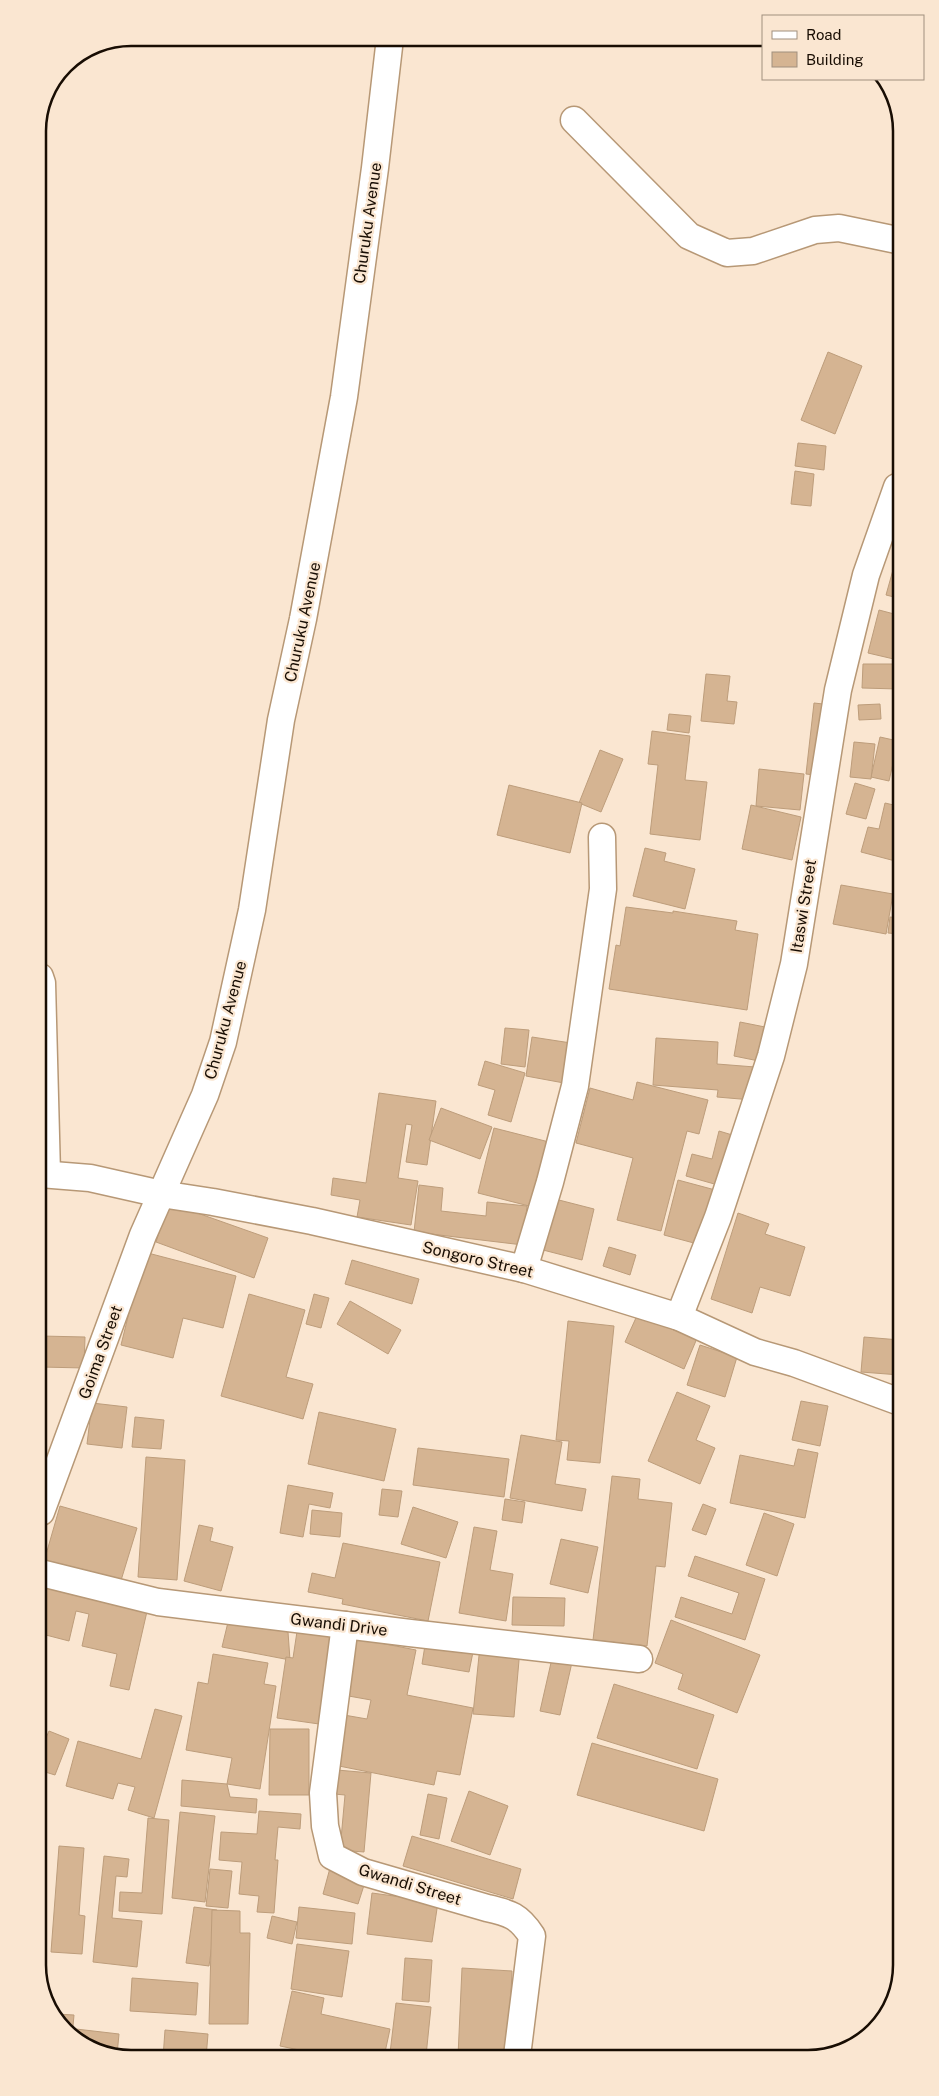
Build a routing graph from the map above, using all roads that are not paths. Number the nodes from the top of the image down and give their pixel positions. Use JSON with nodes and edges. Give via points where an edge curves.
{"nodes":[{"id":1,"x":389,"y":46,"type":"edge"},
{"id":2,"x":574,"y":120,"type":"dead end"},
{"id":3,"x":893,"y":239,"type":"edge"},
{"id":4,"x":893,"y":501,"type":"edge"},
{"id":5,"x":602,"y":838,"type":"dead end"},
{"id":6,"x":46,"y":1174,"type":"edge"},
{"id":7,"x":162,"y":1194,"type":"junction"},
{"id":8,"x":524,"y":1269,"type":"junction"},
{"id":9,"x":679,"y":1317,"type":"junction"},
{"id":10,"x":893,"y":1399,"type":"edge"},
{"id":11,"x":46,"y":1498,"type":"edge"},
{"id":12,"x":46,"y":1574,"type":"edge"},
{"id":13,"x":345,"y":1625,"type":"junction"},
{"id":14,"x":639,"y":1659,"type":"dead end"},
{"id":15,"x":518,"y":2050,"type":"edge"}],
"edges":[{"from":1,"to":7,"type":"street","name":"Churuku Avenue","via":[[344,397],[281,720],[252,910],[223,1042],[205,1095]]},
{"from":2,"to":3,"type":"street","via":[[688,236],[727,253],[753,251],[815,230],[840,228]]},
{"from":4,"to":9,"type":"street","name":"Itaswi Street","via":[[866,575],[838,690],[794,964],[771,1056],[718,1217]]},
{"from":5,"to":8,"type":"street","via":[[603,889],[575,1086]]},
{"from":6,"to":7,"type":"street","name":"Songoro Street","via":[[90,1178]]},
{"from":7,"to":8,"type":"street","name":"Songoro Street","via":[[312,1221]]},
{"from":7,"to":11,"type":"street","name":"Goima Street","via":[[143,1234]]},
{"from":8,"to":9,"type":"street","name":"Songoro Street"},
{"from":9,"to":10,"type":"street","name":"Songoro Street","via":[[755,1352]]},
{"from":12,"to":13,"type":"street","name":"Gwandi Drive","via":[[158,1602]]},
{"from":13,"to":14,"type":"street","name":"Gwandi Drive"},
{"from":13,"to":15,"type":"street","name":"Gwandi Street","via":[[323,1793],[325,1826],[332,1856],[363,1872],[507,1912],[523,1922],[532,1936]]}]}
